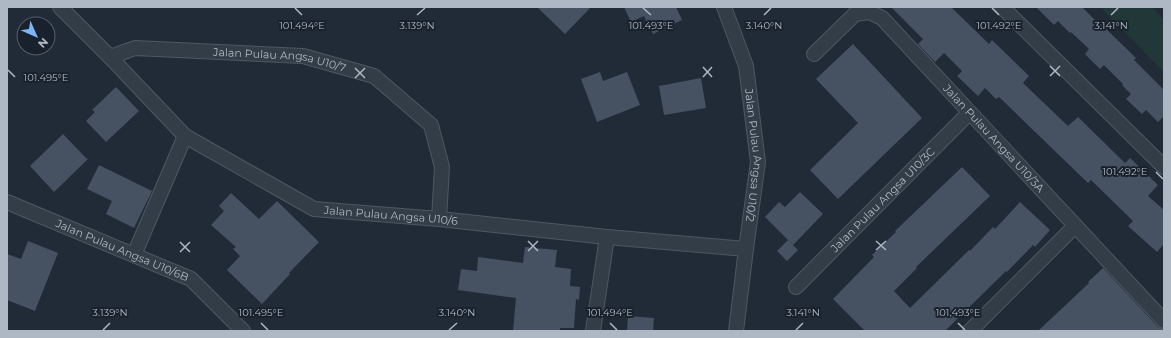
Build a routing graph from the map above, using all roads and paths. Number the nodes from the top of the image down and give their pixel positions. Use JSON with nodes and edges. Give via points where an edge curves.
{"nodes":[{"id":1,"x":60,"y":7,"type":"edge"},
{"id":2,"x":724,"y":7,"type":"edge"},
{"id":3,"x":1002,"y":7,"type":"edge"},
{"id":4,"x":814,"y":54,"type":"dead end"},
{"id":5,"x":110,"y":56,"type":"junction"},
{"id":6,"x":970,"y":113,"type":"junction"},
{"id":7,"x":185,"y":136,"type":"junction"},
{"id":8,"x":1164,"y":167,"type":"edge"},
{"id":9,"x":7,"y":202,"type":"edge"},
{"id":10,"x":439,"y":220,"type":"junction"},
{"id":11,"x":1075,"y":226,"type":"junction"},
{"id":12,"x":607,"y":237,"type":"junction"},
{"id":13,"x":746,"y":249,"type":"junction"},
{"id":14,"x":134,"y":255,"type":"junction"},
{"id":15,"x":796,"y":287,"type":"dead end"},
{"id":16,"x":1164,"y":321,"type":"edge"},
{"id":17,"x":244,"y":331,"type":"edge"},
{"id":18,"x":593,"y":331,"type":"edge"},
{"id":19,"x":736,"y":331,"type":"edge"},
{"id":20,"x":970,"y":331,"type":"edge"}],
"edges":[{"from":1,"to":5,"type":"street","name":"Jalan Pulau Angsa U10/6"},
{"from":2,"to":13,"type":"street","name":"Jalan Pulau Angsa U10/2","via":[[746,66],[758,162]]},
{"from":3,"to":8,"type":"street"},
{"from":4,"to":6,"type":"street","name":"Jalan Pulau Angsa U10/3A","via":[[855,14],[869,12],[882,18]]},
{"from":5,"to":7,"type":"street","name":"Jalan Pulau Angsa U10/6"},
{"from":5,"to":10,"type":"street","name":"Jalan Pulau Angsa U10/7","via":[[135,48],[303,56],[374,76],[431,125],[442,168]]},
{"from":6,"to":11,"type":"street","name":"Jalan Pulau Angsa U10/3A"},
{"from":6,"to":15,"type":"street","name":"Jalan Pulau Angsa U10/3C"},
{"from":7,"to":10,"type":"street","name":"Jalan Pulau Angsa U10/6","via":[[314,209]]},
{"from":7,"to":14,"type":"street"},
{"from":9,"to":14,"type":"street","name":"Jalan Pulau Angsa U10/6B"},
{"from":10,"to":12,"type":"street","name":"Jalan Pulau Angsa U10/6"},
{"from":11,"to":16,"type":"street","name":"Jalan Pulau Angsa U10/3A"},
{"from":11,"to":20,"type":"street"},
{"from":12,"to":13,"type":"street","name":"Jalan Pulau Angsa U10/6"},
{"from":12,"to":18,"type":"street"},
{"from":13,"to":19,"type":"street","name":"Jalan Pulau Angsa U10/2"},
{"from":14,"to":17,"type":"street","name":"Jalan Pulau Angsa U10/6B","via":[[191,279]]}]}
